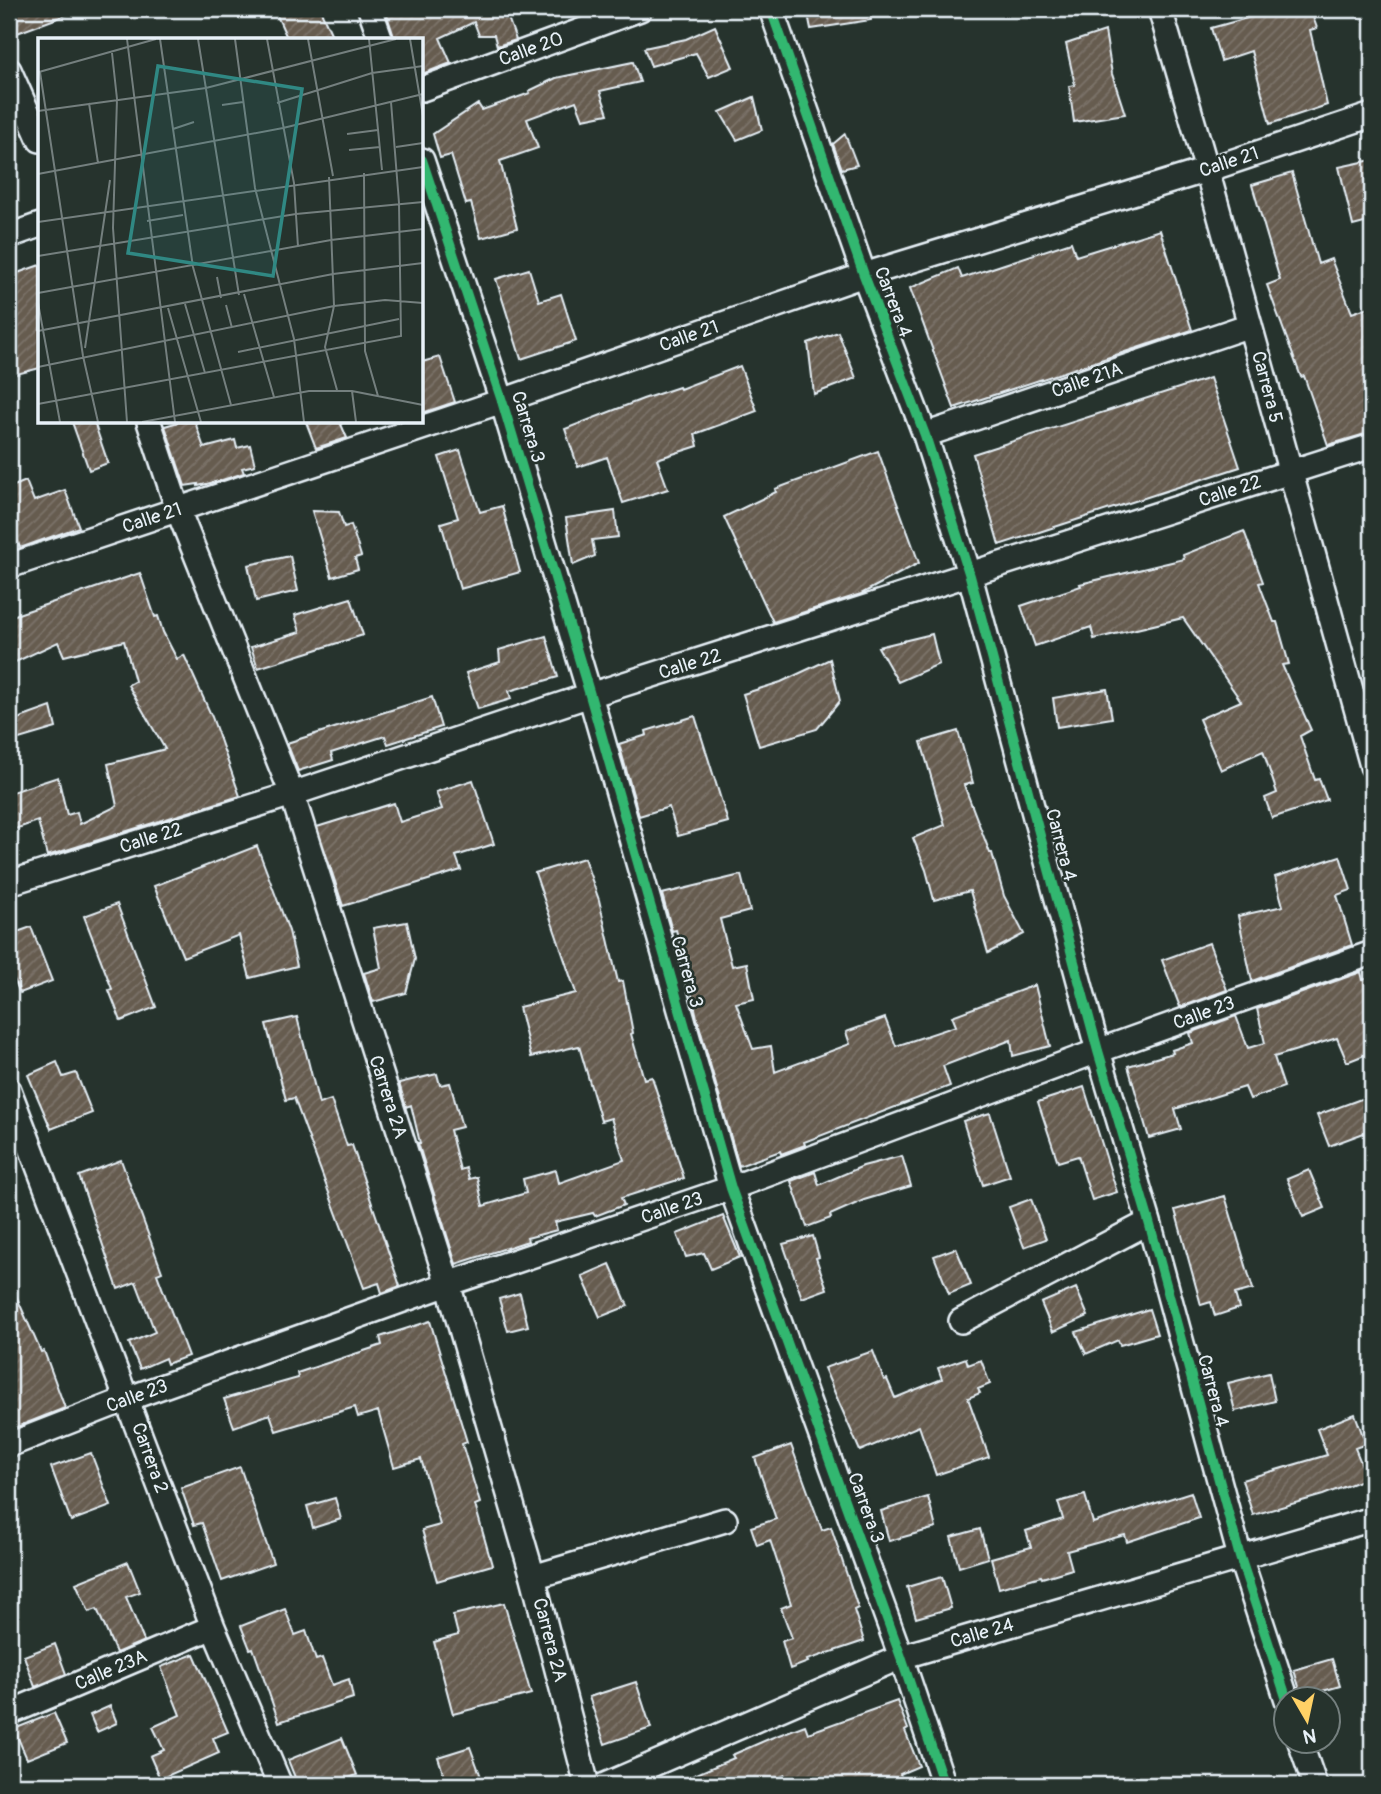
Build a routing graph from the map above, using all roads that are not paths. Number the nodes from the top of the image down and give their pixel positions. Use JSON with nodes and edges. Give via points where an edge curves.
{"nodes":[{"id":1,"x":370,"y":9,"type":"edge"},
{"id":2,"x":640,"y":9,"type":"edge"},
{"id":3,"x":771,"y":9,"type":"edge"},
{"id":4,"x":1160,"y":9,"type":"edge"},
{"id":5,"x":380,"y":38,"type":"edge"},
{"id":6,"x":9,"y":70,"type":"edge"},
{"id":7,"x":424,"y":88,"type":"edge"},
{"id":8,"x":1372,"y":115,"type":"edge"},
{"id":9,"x":38,"y":135,"type":"edge"},
{"id":10,"x":424,"y":166,"type":"edge"},
{"id":11,"x":1207,"y":170,"type":"junction"},
{"id":12,"x":38,"y":226,"type":"edge"},
{"id":13,"x":9,"y":236,"type":"edge"},
{"id":14,"x":864,"y":275,"type":"junction"},
{"id":15,"x":1250,"y":325,"type":"junction"},
{"id":16,"x":502,"y":401,"type":"junction"},
{"id":17,"x":150,"y":424,"type":"edge"},
{"id":18,"x":925,"y":435,"type":"junction"},
{"id":19,"x":1372,"y":446,"type":"edge"},
{"id":20,"x":1290,"y":472,"type":"junction"},
{"id":21,"x":178,"y":510,"type":"junction"},
{"id":22,"x":9,"y":566,"type":"edge"},
{"id":23,"x":970,"y":576,"type":"junction"},
{"id":24,"x":590,"y":695,"type":"junction"},
{"id":25,"x":1372,"y":766,"type":"edge"},
{"id":26,"x":292,"y":794,"type":"junction"},
{"id":27,"x":9,"y":883,"type":"edge"},
{"id":28,"x":1372,"y":953,"type":"edge"},
{"id":29,"x":1098,"y":1051,"type":"junction"},
{"id":30,"x":9,"y":1090,"type":"edge"},
{"id":31,"x":731,"y":1188,"type":"junction"},
{"id":32,"x":1149,"y":1222,"type":"junction"},
{"id":33,"x":448,"y":1284,"type":"junction"},
{"id":34,"x":961,"y":1321,"type":"dead end"},
{"id":35,"x":127,"y":1399,"type":"junction"},
{"id":36,"x":9,"y":1445,"type":"edge"},
{"id":37,"x":1372,"y":1519,"type":"edge"},
{"id":38,"x":725,"y":1520,"type":"dead end"},
{"id":39,"x":1240,"y":1557,"type":"junction"},
{"id":40,"x":533,"y":1577,"type":"junction"},
{"id":41,"x":213,"y":1627,"type":"junction"},
{"id":42,"x":901,"y":1657,"type":"junction"},
{"id":43,"x":1283,"y":1686,"type":"edge"},
{"id":44,"x":9,"y":1713,"type":"edge"},
{"id":45,"x":1305,"y":1756,"type":"edge"},
{"id":46,"x":280,"y":1785,"type":"edge"},
{"id":47,"x":587,"y":1785,"type":"edge"},
{"id":48,"x":605,"y":1785,"type":"edge"},
{"id":49,"x":944,"y":1785,"type":"edge"},
{"id":50,"x":1315,"y":1785,"type":"edge"}],
"edges":[{"from":1,"to":5,"type":"street"},
{"from":2,"to":7,"type":"street","name":"Calle 20"},
{"from":3,"to":14,"type":"street","name":"Carrera 4"},
{"from":4,"to":11,"type":"street","name":"Carrera 5"},
{"from":6,"to":9,"type":"street"},
{"from":8,"to":11,"type":"street","name":"Calle 21"},
{"from":10,"to":16,"type":"street","name":"Carrera 3"},
{"from":11,"to":14,"type":"street","name":"Calle 21"},
{"from":11,"to":15,"type":"street","name":"Carrera 5"},
{"from":12,"to":13,"type":"street"},
{"from":14,"to":16,"type":"street","name":"Calle 21"},
{"from":14,"to":18,"type":"street","name":"Carrera 4"},
{"from":15,"to":18,"type":"street","name":"Calle 21A"},
{"from":15,"to":20,"type":"street","name":"Carrera 5"},
{"from":16,"to":21,"type":"street","name":"Calle 21"},
{"from":16,"to":24,"type":"street","name":"Carrera 3"},
{"from":17,"to":21,"type":"street","name":"Carrera 2A"},
{"from":18,"to":23,"type":"street","name":"Carrera 4"},
{"from":19,"to":20,"type":"street","name":"Calle 22"},
{"from":20,"to":23,"type":"street","name":"Calle 22"},
{"from":20,"to":25,"type":"street","name":"Carrera 5"},
{"from":21,"to":22,"type":"street","name":"Calle 21"},
{"from":21,"to":26,"type":"street","name":"Carrera 2A"},
{"from":23,"to":24,"type":"street","name":"Calle 22"},
{"from":23,"to":29,"type":"street","name":"Carrera 4"},
{"from":24,"to":26,"type":"street","name":"Calle 22"},
{"from":24,"to":31,"type":"street","name":"Carrera 3"},
{"from":26,"to":27,"type":"street","name":"Calle 22"},
{"from":26,"to":33,"type":"street","name":"Carrera 2A"},
{"from":28,"to":29,"type":"street","name":"Calle 23"},
{"from":29,"to":31,"type":"street","name":"Calle 23"},
{"from":29,"to":32,"type":"street","name":"Carrera 4"},
{"from":30,"to":35,"type":"street","name":"Carrera 2"},
{"from":31,"to":33,"type":"street","name":"Calle 23"},
{"from":31,"to":42,"type":"street","name":"Carrera 3"},
{"from":32,"to":34,"type":"street"},
{"from":32,"to":39,"type":"street","name":"Carrera 4"},
{"from":33,"to":35,"type":"street","name":"Calle 23"},
{"from":33,"to":40,"type":"street","name":"Carrera 2A"},
{"from":35,"to":36,"type":"street","name":"Calle 23"},
{"from":35,"to":41,"type":"street","name":"Carrera 2"},
{"from":37,"to":39,"type":"street","name":"Calle 24"},
{"from":38,"to":40,"type":"street"},
{"from":39,"to":42,"type":"street","name":"Calle 24"},
{"from":39,"to":43,"type":"street","name":"Carrera 4"},
{"from":40,"to":47,"type":"street","name":"Carrera 2A"},
{"from":41,"to":44,"type":"street","name":"Calle 23A"},
{"from":41,"to":46,"type":"street","name":"Carrera 2"},
{"from":42,"to":48,"type":"street","name":"Calle 24"},
{"from":42,"to":49,"type":"street","name":"Carrera 3"},
{"from":45,"to":50,"type":"street"}]}
